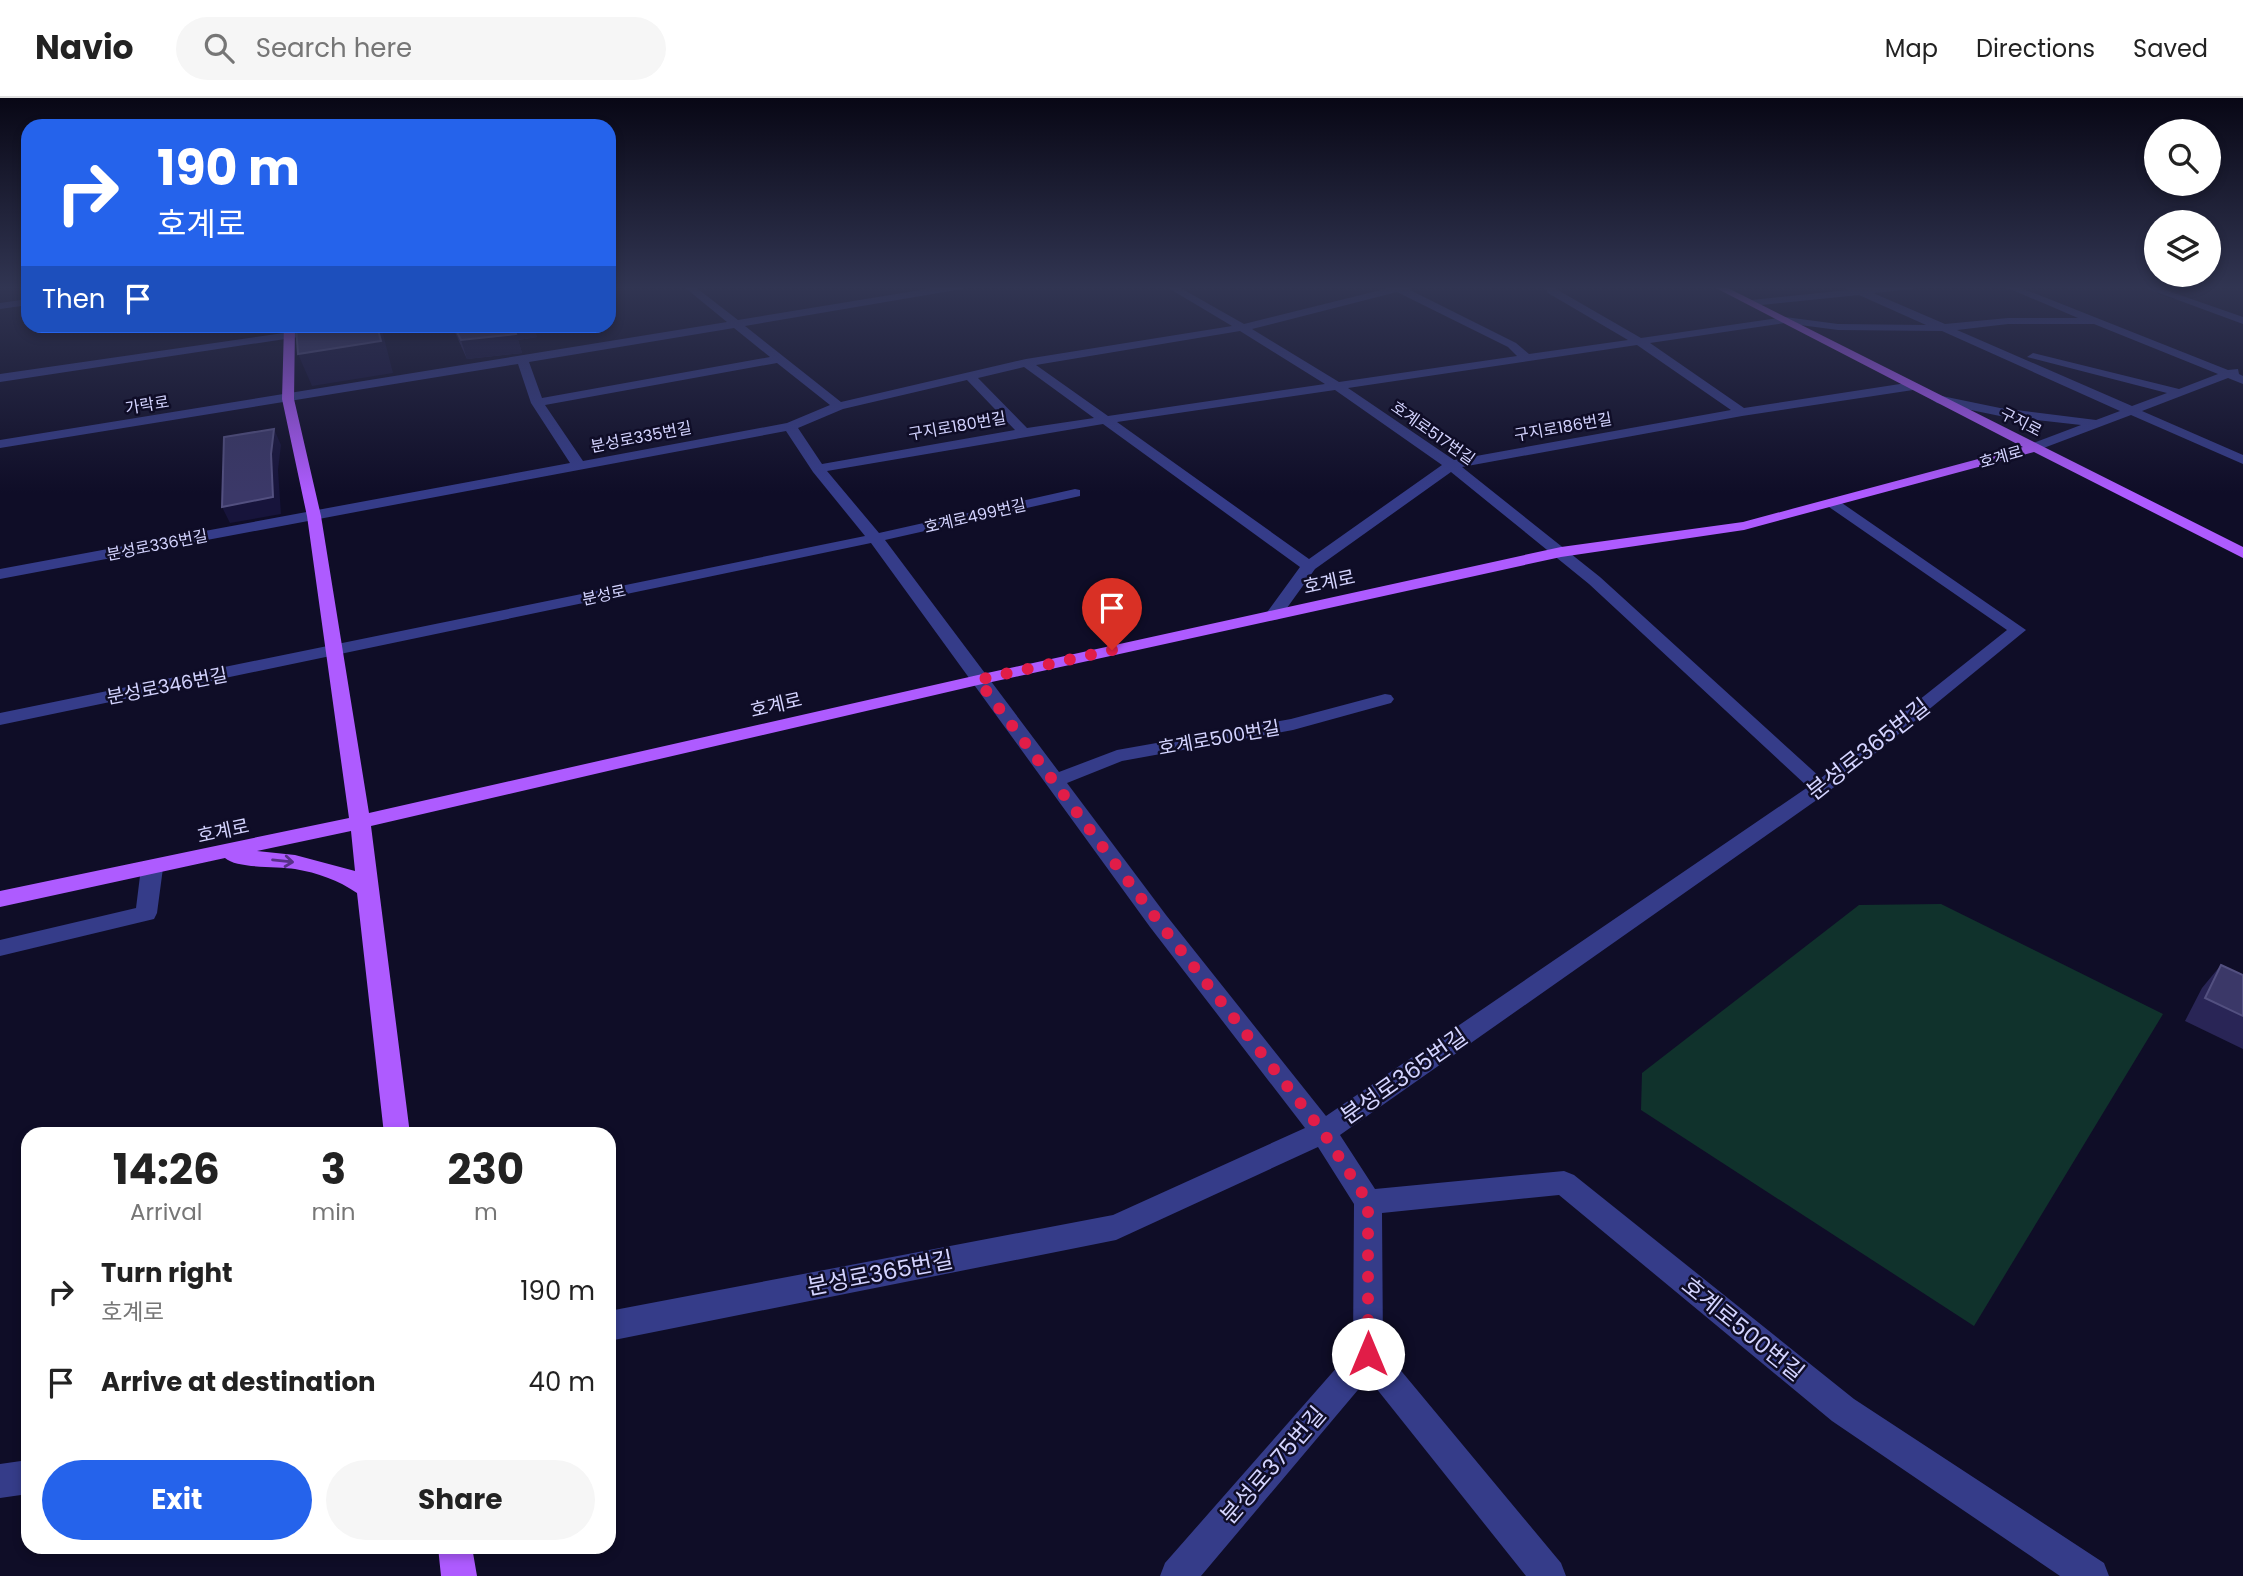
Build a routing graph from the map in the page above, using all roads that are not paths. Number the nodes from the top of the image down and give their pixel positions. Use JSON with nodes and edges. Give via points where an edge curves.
{"nodes":[{"id":1,"x":139,"y":355,"type":"edge"},
{"id":2,"x":289,"y":355,"type":"edge"},
{"id":3,"x":547,"y":355,"type":"edge"},
{"id":4,"x":774,"y":355,"type":"edge"},
{"id":5,"x":1075,"y":355,"type":"edge"},
{"id":6,"x":1287,"y":355,"type":"edge"},
{"id":7,"x":1523,"y":355,"type":"edge"},
{"id":8,"x":1546,"y":355,"type":"edge"},
{"id":9,"x":1659,"y":355,"type":"edge"},
{"id":10,"x":1853,"y":355,"type":"edge"},
{"id":11,"x":2003,"y":355,"type":"edge"},
{"id":12,"x":2025,"y":355,"type":"edge"},
{"id":13,"x":2180,"y":355,"type":"edge"},
{"id":14,"x":1526,"y":358,"type":"junction"},
{"id":15,"x":522,"y":359,"type":"junction"},
{"id":16,"x":779,"y":359,"type":"junction"},
{"id":17,"x":1026,"y":363,"type":"junction"},
{"id":18,"x":2243,"y":368,"type":"edge"},
{"id":19,"x":2228,"y":374,"type":"junction"},
{"id":20,"x":970,"y":376,"type":"junction"},
{"id":21,"x":0,"y":378,"type":"edge"},
{"id":22,"x":2243,"y":380,"type":"edge"},
{"id":23,"x":1335,"y":386,"type":"junction"},
{"id":24,"x":1913,"y":386,"type":"junction"},
{"id":25,"x":2177,"y":392,"type":"junction"},
{"id":26,"x":1937,"y":398,"type":"junction"},
{"id":27,"x":288,"y":399,"type":"junction"},
{"id":28,"x":537,"y":403,"type":"junction"},
{"id":29,"x":839,"y":406,"type":"junction"},
{"id":30,"x":2132,"y":411,"type":"junction"},
{"id":31,"x":1742,"y":412,"type":"junction"},
{"id":32,"x":1104,"y":422,"type":"junction"},
{"id":33,"x":2099,"y":423,"type":"junction"},
{"id":34,"x":790,"y":426,"type":"junction"},
{"id":35,"x":1024,"y":432,"type":"junction"},
{"id":36,"x":0,"y":444,"type":"edge"},
{"id":37,"x":2033,"y":448,"type":"junction"},
{"id":38,"x":2243,"y":460,"type":"edge"},
{"id":39,"x":1451,"y":465,"type":"junction"},
{"id":40,"x":580,"y":467,"type":"junction"},
{"id":41,"x":818,"y":469,"type":"junction"},
{"id":42,"x":1075,"y":493,"type":"dead end"},
{"id":43,"x":1834,"y":504,"type":"junction"},
{"id":44,"x":314,"y":516,"type":"junction"},
{"id":45,"x":875,"y":538,"type":"junction"},
{"id":46,"x":1561,"y":552,"type":"junction"},
{"id":47,"x":2243,"y":554,"type":"edge"},
{"id":48,"x":1309,"y":566,"type":"junction"},
{"id":49,"x":0,"y":574,"type":"edge"},
{"id":50,"x":1273,"y":615,"type":"junction"},
{"id":51,"x":333,"y":652,"type":"junction"},
{"id":52,"x":978,"y":680,"type":"junction"},
{"id":53,"x":1385,"y":699,"type":"dead end"},
{"id":54,"x":0,"y":719,"type":"edge"},
{"id":55,"x":1055,"y":781,"type":"junction"},
{"id":56,"x":1821,"y":788,"type":"junction"},
{"id":57,"x":360,"y":822,"type":"junction"},
{"id":58,"x":215,"y":854,"type":"junction"},
{"id":59,"x":152,"y":868,"type":"junction"},
{"id":60,"x":368,"y":889,"type":"junction"},
{"id":61,"x":0,"y":899,"type":"edge"},
{"id":62,"x":0,"y":948,"type":"edge"},
{"id":63,"x":396,"y":1127,"type":"edge"},
{"id":64,"x":1323,"y":1132,"type":"junction"},
{"id":65,"x":1368,"y":1202,"type":"junction"},
{"id":66,"x":616,"y":1325,"type":"edge"},
{"id":67,"x":1368,"y":1354,"type":"junction"},
{"id":68,"x":21,"y":1478,"type":"edge"},
{"id":69,"x":0,"y":1481,"type":"edge"},
{"id":70,"x":456,"y":1554,"type":"edge"},
{"id":71,"x":459,"y":1576,"type":"edge"},
{"id":72,"x":1178,"y":1576,"type":"edge"},
{"id":73,"x":1548,"y":1576,"type":"edge"},
{"id":74,"x":2091,"y":1576,"type":"edge"}],
"edges":[{"from":1,"to":21,"type":"street"},
{"from":2,"to":27,"type":"main road"},
{"from":3,"to":15,"type":"street","name":"가락로"},
{"from":4,"to":16,"type":"street"},
{"from":5,"to":17,"type":"street","name":"분성로335번길"},
{"from":6,"to":23,"type":"street","name":"호계로517번길"},
{"from":7,"to":14,"type":"street","name":"분성로335번길"},
{"from":8,"to":14,"type":"street","name":"구지로180번길"},
{"from":9,"to":31,"type":"street"},
{"from":10,"to":24,"type":"main road","name":"구지로"},
{"from":11,"to":30,"type":"street"},
{"from":12,"to":25,"type":"street"},
{"from":13,"to":19,"type":"street"},
{"from":14,"to":23,"type":"street","name":"구지로180번길"},
{"from":15,"to":27,"type":"street","name":"가락로"},
{"from":15,"to":28,"type":"street"},
{"from":16,"to":28,"type":"street"},
{"from":16,"to":29,"type":"street"},
{"from":17,"to":20,"type":"street","name":"분성로335번길"},
{"from":17,"to":32,"type":"street"},
{"from":18,"to":19,"type":"street","name":"호계로"},
{"from":19,"to":22,"type":"street"},
{"from":19,"to":25,"type":"street","name":"호계로"},
{"from":20,"to":29,"type":"street","name":"분성로335번길"},
{"from":20,"to":35,"type":"street"},
{"from":23,"to":32,"type":"street","name":"구지로180번길"},
{"from":23,"to":39,"type":"street","name":"호계로517번길"},
{"from":24,"to":26,"type":"main road","name":"구지로"},
{"from":24,"to":31,"type":"street","name":"구지로186번길"},
{"from":25,"to":30,"type":"street","name":"호계로"},
{"from":26,"to":33,"type":"street","via":[[2000,412]]},
{"from":26,"to":37,"type":"main road","name":"구지로"},
{"from":27,"to":36,"type":"street","name":"가락로"},
{"from":27,"to":44,"type":"main road"},
{"from":28,"to":40,"type":"street"},
{"from":29,"to":34,"type":"street","name":"분성로335번길"},
{"from":30,"to":33,"type":"street","name":"호계로"},
{"from":30,"to":38,"type":"street"},
{"from":31,"to":39,"type":"street","name":"구지로186번길"},
{"from":32,"to":35,"type":"street","name":"구지로180번길"},
{"from":32,"to":48,"type":"street"},
{"from":33,"to":37,"type":"street","name":"호계로"},
{"from":34,"to":40,"type":"street","name":"분성로335번길"},
{"from":34,"to":41,"type":"street"},
{"from":35,"to":41,"type":"street","name":"구지로180번길"},
{"from":37,"to":43,"type":"main road","name":"호계로"},
{"from":37,"to":47,"type":"main road","name":"구지로"},
{"from":39,"to":46,"type":"street","name":"호계로517번길"},
{"from":39,"to":48,"type":"street","name":"구지로186번길"},
{"from":40,"to":44,"type":"street","name":"분성로335번길"},
{"from":41,"to":45,"type":"street"},
{"from":42,"to":45,"type":"street","name":"호계로499번길"},
{"from":43,"to":46,"type":"main road","name":"호계로","via":[[1744,526]]},
{"from":43,"to":56,"type":"street","name":"분성로365번길","via":[[2018,630]]},
{"from":44,"to":49,"type":"street","name":"분성로336번길"},
{"from":44,"to":51,"type":"main road"},
{"from":45,"to":51,"type":"street","name":"분성로"},
{"from":45,"to":52,"type":"street"},
{"from":46,"to":50,"type":"main road","name":"호계로"},
{"from":46,"to":56,"type":"street"},
{"from":48,"to":50,"type":"street","name":"구지로186번길"},
{"from":50,"to":52,"type":"main road","name":"호계로"},
{"from":51,"to":54,"type":"street","name":"분성로346번길"},
{"from":51,"to":57,"type":"main road"},
{"from":52,"to":55,"type":"street"},
{"from":52,"to":57,"type":"main road","name":"호계로"},
{"from":53,"to":55,"type":"street","name":"호계로500번길","via":[[1293,724],[1117,756]]},
{"from":55,"to":64,"type":"street"},
{"from":56,"to":64,"type":"street","name":"분성로365번길"},
{"from":57,"to":58,"type":"main road","name":"호계로"},
{"from":57,"to":60,"type":"main road"},
{"from":58,"to":59,"type":"main road","name":"호계로"},
{"from":58,"to":60,"type":"main road","one_way":true,"via":[[295,862],[344,873]]},
{"from":59,"to":61,"type":"main road","name":"호계로"},
{"from":59,"to":62,"type":"street","via":[[146,913]]},
{"from":60,"to":63,"type":"main road"},
{"from":64,"to":65,"type":"street"},
{"from":64,"to":66,"type":"street","name":"분성로365번길","via":[[1116,1227]]},
{"from":65,"to":67,"type":"street"},
{"from":65,"to":74,"type":"street","name":"호계로500번길","via":[[1564,1183],[1843,1410]]},
{"from":67,"to":72,"type":"street","name":"분성로375번길"},
{"from":67,"to":73,"type":"street"},
{"from":68,"to":69,"type":"street"},
{"from":70,"to":71,"type":"main road"}]}
